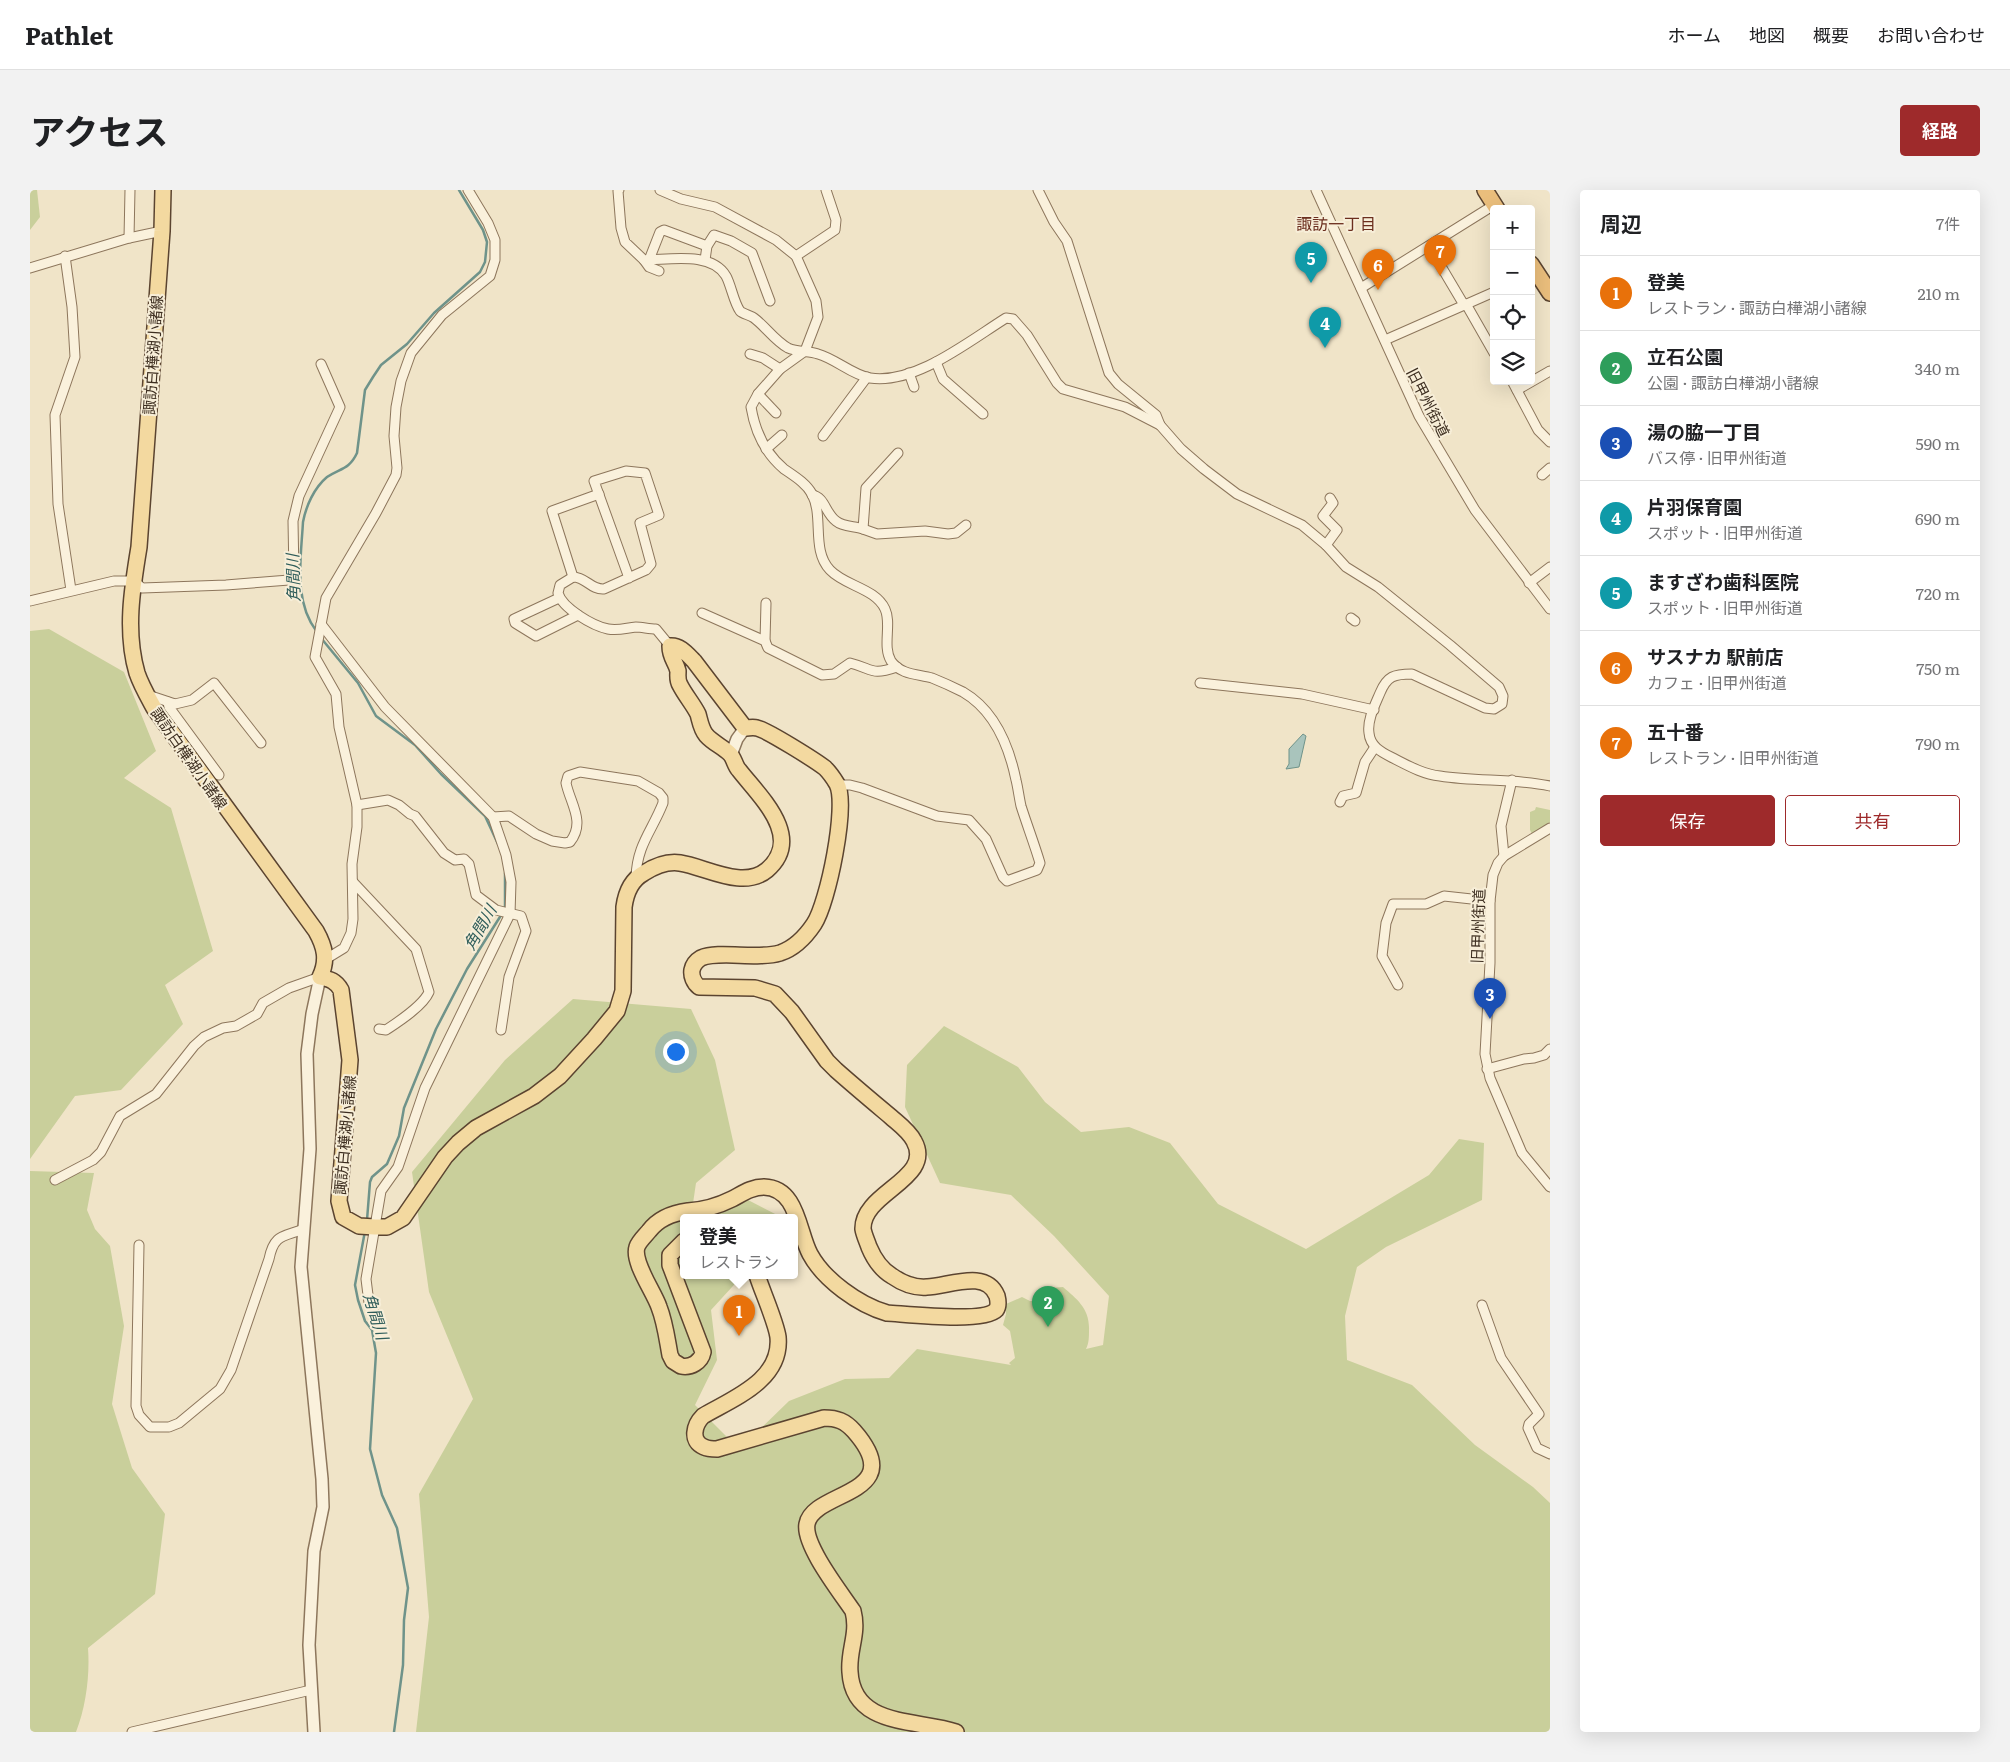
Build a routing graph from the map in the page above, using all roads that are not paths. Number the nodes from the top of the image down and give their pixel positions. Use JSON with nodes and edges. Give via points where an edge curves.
{"nodes":[{"id":1,"x":130,"y":190,"type":"edge"},
{"id":2,"x":163,"y":190,"type":"edge"},
{"id":3,"x":468,"y":190,"type":"edge"},
{"id":4,"x":620,"y":190,"type":"edge"},
{"id":5,"x":660,"y":190,"type":"edge"},
{"id":6,"x":826,"y":190,"type":"edge"},
{"id":7,"x":1038,"y":190,"type":"edge"},
{"id":8,"x":1316,"y":190,"type":"edge"},
{"id":9,"x":1485,"y":190,"type":"edge"},
{"id":10,"x":1494,"y":205,"type":"edge"},
{"id":11,"x":1490,"y":210,"type":"edge"},
{"id":12,"x":162,"y":231,"type":"junction"},
{"id":13,"x":129,"y":238,"type":"junction"},
{"id":14,"x":707,"y":246,"type":"junction"},
{"id":15,"x":1429,"y":246,"type":"junction"},
{"id":16,"x":65,"y":256,"type":"junction"},
{"id":17,"x":796,"y":256,"type":"junction"},
{"id":18,"x":647,"y":260,"type":"junction"},
{"id":19,"x":705,"y":260,"type":"junction"},
{"id":20,"x":30,"y":268,"type":"edge"},
{"id":21,"x":659,"y":271,"type":"dead end"},
{"id":22,"x":1535,"y":274,"type":"edge"},
{"id":23,"x":1361,"y":288,"type":"junction"},
{"id":24,"x":1550,"y":293,"type":"edge"},
{"id":25,"x":1490,"y":294,"type":"edge"},
{"id":26,"x":770,"y":302,"type":"dead end"},
{"id":27,"x":1465,"y":305,"type":"junction"},
{"id":28,"x":825,"y":306,"type":"dead end"},
{"id":29,"x":818,"y":317,"type":"junction"},
{"id":30,"x":1385,"y":340,"type":"junction"},
{"id":31,"x":1490,"y":346,"type":"edge"},
{"id":32,"x":805,"y":352,"type":"junction"},
{"id":33,"x":750,"y":354,"type":"dead end"},
{"id":34,"x":936,"y":362,"type":"junction"},
{"id":35,"x":322,"y":364,"type":"dead end"},
{"id":36,"x":780,"y":369,"type":"junction"},
{"id":37,"x":1550,"y":371,"type":"edge"},
{"id":38,"x":910,"y":373,"type":"junction"},
{"id":39,"x":868,"y":377,"type":"junction"},
{"id":40,"x":1514,"y":385,"type":"edge"},
{"id":41,"x":914,"y":387,"type":"dead end"},
{"id":42,"x":1517,"y":390,"type":"junction"},
{"id":43,"x":758,"y":394,"type":"junction"},
{"id":44,"x":776,"y":412,"type":"dead end"},
{"id":45,"x":982,"y":414,"type":"dead end"},
{"id":46,"x":1160,"y":425,"type":"junction"},
{"id":47,"x":782,"y":435,"type":"dead end"},
{"id":48,"x":823,"y":436,"type":"dead end"},
{"id":49,"x":1550,"y":442,"type":"edge"},
{"id":50,"x":766,"y":449,"type":"junction"},
{"id":51,"x":898,"y":453,"type":"dead end"},
{"id":52,"x":1550,"y":468,"type":"edge"},
{"id":53,"x":1542,"y":475,"type":"dead end"},
{"id":54,"x":599,"y":494,"type":"junction"},
{"id":55,"x":812,"y":494,"type":"junction"},
{"id":56,"x":1330,"y":498,"type":"dead end"},
{"id":57,"x":966,"y":525,"type":"dead end"},
{"id":58,"x":863,"y":529,"type":"junction"},
{"id":59,"x":1326,"y":544,"type":"junction"},
{"id":60,"x":1550,"y":567,"type":"edge"},
{"id":61,"x":573,"y":577,"type":"junction"},
{"id":62,"x":629,"y":578,"type":"junction"},
{"id":63,"x":134,"y":581,"type":"junction"},
{"id":64,"x":1529,"y":583,"type":"junction"},
{"id":65,"x":70,"y":590,"type":"junction"},
{"id":66,"x":559,"y":598,"type":"junction"},
{"id":67,"x":30,"y":601,"type":"edge"},
{"id":68,"x":766,"y":603,"type":"dead end"},
{"id":69,"x":1550,"y":609,"type":"edge"},
{"id":70,"x":702,"y":613,"type":"dead end"},
{"id":71,"x":578,"y":615,"type":"junction"},
{"id":72,"x":321,"y":626,"type":"junction"},
{"id":73,"x":765,"y":642,"type":"junction"},
{"id":74,"x":670,"y":646,"type":"junction"},
{"id":75,"x":897,"y":667,"type":"junction"},
{"id":76,"x":1200,"y":683,"type":"dead end"},
{"id":77,"x":148,"y":695,"type":"junction"},
{"id":78,"x":168,"y":702,"type":"junction"},
{"id":79,"x":1374,"y":710,"type":"junction"},
{"id":80,"x":745,"y":728,"type":"junction"},
{"id":81,"x":260,"y":743,"type":"dead end"},
{"id":82,"x":1375,"y":747,"type":"junction"},
{"id":83,"x":731,"y":755,"type":"junction"},
{"id":84,"x":219,"y":775,"type":"dead end"},
{"id":85,"x":1512,"y":780,"type":"junction"},
{"id":86,"x":838,"y":785,"type":"junction"},
{"id":87,"x":1550,"y":786,"type":"edge"},
{"id":88,"x":1340,"y":802,"type":"dead end"},
{"id":89,"x":357,"y":805,"type":"junction"},
{"id":90,"x":493,"y":817,"type":"junction"},
{"id":91,"x":1550,"y":828,"type":"edge"},
{"id":92,"x":1504,"y":856,"type":"junction"},
{"id":93,"x":636,"y":878,"type":"junction"},
{"id":94,"x":352,"y":882,"type":"junction"},
{"id":95,"x":1490,"y":901,"type":"junction"},
{"id":96,"x":510,"y":914,"type":"junction"},
{"id":97,"x":326,"y":959,"type":"junction"},
{"id":98,"x":320,"y":977,"type":"junction"},
{"id":99,"x":1398,"y":986,"type":"dead end"},
{"id":100,"x":379,"y":1029,"type":"dead end"},
{"id":101,"x":500,"y":1030,"type":"dead end"},
{"id":102,"x":1550,"y":1049,"type":"edge"},
{"id":103,"x":1487,"y":1068,"type":"junction"},
{"id":104,"x":55,"y":1180,"type":"dead end"},
{"id":105,"x":1550,"y":1187,"type":"edge"},
{"id":106,"x":797,"y":1214,"type":"edge"},
{"id":107,"x":798,"y":1218,"type":"edge"},
{"id":108,"x":375,"y":1228,"type":"junction"},
{"id":109,"x":304,"y":1229,"type":"junction"},
{"id":110,"x":139,"y":1245,"type":"dead end"},
{"id":111,"x":680,"y":1245,"type":"edge"},
{"id":112,"x":757,"y":1279,"type":"edge"},
{"id":113,"x":1482,"y":1305,"type":"dead end"},
{"id":114,"x":381,"y":1325,"type":"dead end"},
{"id":115,"x":1550,"y":1454,"type":"edge"},
{"id":116,"x":311,"y":1690,"type":"junction"},
{"id":117,"x":132,"y":1732,"type":"edge"},
{"id":118,"x":314,"y":1732,"type":"edge"},
{"id":119,"x":956,"y":1732,"type":"edge"}],
"edges":[{"from":1,"to":13,"type":"street"},
{"from":2,"to":12,"type":"main road","name":"諏訪白樺湖小諸線"},
{"from":3,"to":72,"type":"street","via":[[488,223],[494,240],[495,260],[490,276],[442,315],[411,353],[396,407],[396,475],[326,598]]},
{"from":4,"to":18,"type":"street","via":[[621,228],[625,242]]},
{"from":5,"to":17,"type":"street","via":[[724,210],[776,240]]},
{"from":6,"to":17,"type":"street","via":[[836,220],[835,230]]},
{"from":7,"to":46,"type":"street","via":[[1057,228],[1067,240],[1109,373],[1156,415]]},
{"from":8,"to":23,"type":"street","name":"旧甲州街道"},
{"from":9,"to":10,"type":"highway"},
{"from":11,"to":15,"type":"street"},
{"from":12,"to":13,"type":"street"},
{"from":12,"to":63,"type":"main road","name":"諏訪白樺湖小諸線"},
{"from":13,"to":16,"type":"street"},
{"from":14,"to":18,"type":"street","via":[[664,230]]},
{"from":14,"to":19,"type":"street"},
{"from":14,"to":26,"type":"street","via":[[714,235],[718,235],[752,253]]},
{"from":15,"to":23,"type":"street"},
{"from":15,"to":27,"type":"street"},
{"from":16,"to":20,"type":"street"},
{"from":16,"to":65,"type":"street","via":[[75,357],[55,415],[58,504]]},
{"from":17,"to":29,"type":"street","via":[[816,301]]},
{"from":18,"to":19,"type":"street"},
{"from":18,"to":21,"type":"street","via":[[649,267]]},
{"from":19,"to":32,"type":"street","via":[[721,269],[727,277],[740,311],[788,348]]},
{"from":22,"to":24,"type":"highway"},
{"from":23,"to":30,"type":"street","name":"旧甲州街道"},
{"from":25,"to":27,"type":"street"},
{"from":27,"to":30,"type":"street"},
{"from":27,"to":31,"type":"street"},
{"from":28,"to":29,"type":"street"},
{"from":29,"to":32,"type":"street"},
{"from":30,"to":64,"type":"street","name":"旧甲州街道","via":[[1412,402],[1444,460],[1475,510]]},
{"from":32,"to":36,"type":"street"},
{"from":32,"to":39,"type":"street","via":[[819,354]]},
{"from":33,"to":36,"type":"street"},
{"from":34,"to":38,"type":"street"},
{"from":34,"to":45,"type":"street","via":[[943,379]]},
{"from":34,"to":46,"type":"street","via":[[1006,318],[1013,319],[1063,389],[1125,407]]},
{"from":35,"to":63,"type":"street","via":[[340,407],[298,496],[293,521],[294,576],[289,580],[253,583],[142,588]]},
{"from":36,"to":43,"type":"street"},
{"from":37,"to":42,"type":"street"},
{"from":38,"to":39,"type":"street","via":[[884,379]]},
{"from":38,"to":41,"type":"street"},
{"from":39,"to":48,"type":"street"},
{"from":40,"to":42,"type":"street"},
{"from":42,"to":49,"type":"street","via":[[1538,430]]},
{"from":43,"to":44,"type":"street"},
{"from":43,"to":50,"type":"street","via":[[751,407]]},
{"from":46,"to":59,"type":"street","via":[[1181,450],[1237,494],[1302,525]]},
{"from":47,"to":50,"type":"street"},
{"from":50,"to":55,"type":"street"},
{"from":51,"to":58,"type":"street","via":[[866,488]]},
{"from":52,"to":53,"type":"street"},
{"from":54,"to":61,"type":"street","via":[[552,511]]},
{"from":54,"to":62,"type":"street"},
{"from":54,"to":62,"type":"street","via":[[594,481],[626,471],[644,473],[659,515],[640,523],[651,564]]},
{"from":55,"to":58,"type":"street","via":[[820,498],[836,521]]},
{"from":55,"to":75,"type":"street","via":[[823,558],[830,570],[866,591],[885,608],[887,645],[890,659]]},
{"from":56,"to":59,"type":"street","via":[[1333,503],[1323,516],[1337,530]]},
{"from":57,"to":58,"type":"street","via":[[956,533],[948,534],[924,531],[877,534]]},
{"from":59,"to":79,"type":"street","via":[[1346,567],[1378,587],[1450,644],[1500,688],[1503,696],[1502,704],[1494,710],[1426,679],[1401,674],[1390,677],[1383,685]]},
{"from":60,"to":64,"type":"street"},
{"from":61,"to":62,"type":"street","via":[[584,579],[598,589]]},
{"from":61,"to":66,"type":"street","via":[[560,585]]},
{"from":63,"to":65,"type":"street","via":[[114,581]]},
{"from":63,"to":77,"type":"main road","name":"諏訪白樺湖小諸線","via":[[130,632],[138,674]]},
{"from":64,"to":69,"type":"street","name":"旧甲州街道"},
{"from":65,"to":67,"type":"street"},
{"from":66,"to":71,"type":"street"},
{"from":66,"to":71,"type":"street","via":[[514,619],[515,623],[536,636]]},
{"from":68,"to":73,"type":"street"},
{"from":70,"to":73,"type":"street"},
{"from":71,"to":74,"type":"street","via":[[608,629],[656,629]]},
{"from":72,"to":89,"type":"street","via":[[315,657],[336,694],[339,727]]},
{"from":72,"to":90,"type":"street","via":[[385,707]]},
{"from":73,"to":75,"type":"street","via":[[768,648],[822,675],[834,674],[850,663],[876,672]]},
{"from":74,"to":80,"type":"main road","via":[[689,656]]},
{"from":74,"to":83,"type":"main road","via":[[672,661],[678,670],[677,681],[697,712],[706,735]]},
{"from":75,"to":86,"type":"street","via":[[963,692],[988,714],[1002,736],[1010,759],[1040,863],[1037,870],[1007,881],[986,839],[969,820],[937,816],[862,788]]},
{"from":76,"to":79,"type":"street","via":[[1302,694]]},
{"from":77,"to":78,"type":"street"},
{"from":77,"to":97,"type":"main road","name":"諏訪白樺湖小諸線","via":[[154,708],[316,931]]},
{"from":78,"to":81,"type":"street","via":[[175,704],[192,700],[214,683]]},
{"from":78,"to":84,"type":"street"},
{"from":79,"to":82,"type":"street","via":[[1368,733]]},
{"from":80,"to":83,"type":"street"},
{"from":80,"to":86,"type":"main road","via":[[757,728],[805,755],[826,769]]},
{"from":82,"to":85,"type":"street","via":[[1412,768],[1440,776]]},
{"from":82,"to":88,"type":"street","via":[[1365,762],[1356,792],[1342,796]]},
{"from":83,"to":93,"type":"main road","via":[[776,818],[781,843],[778,856],[767,870],[756,876],[738,878],[680,863],[666,863]]},
{"from":85,"to":87,"type":"street"},
{"from":85,"to":92,"type":"street","via":[[1501,826]]},
{"from":86,"to":107,"type":"main road","via":[[839,828],[824,901],[815,922],[800,941],[781,952],[766,956],[702,958],[693,967],[695,984],[699,987],[755,988],[775,994],[836,1070],[915,1142],[918,1153],[915,1167],[872,1206],[864,1220],[864,1235],[881,1268],[894,1278],[916,1287],[979,1282],[994,1290],[997,1307],[994,1312],[976,1317],[887,1313],[868,1306],[849,1295],[815,1261],[806,1246]]},
{"from":89,"to":94,"type":"street"},
{"from":89,"to":96,"type":"street","via":[[388,800],[416,816],[444,853],[469,864],[476,895],[497,910]]},
{"from":90,"to":93,"type":"street","via":[[509,816],[552,841],[570,842],[576,831],[577,816],[567,790],[568,776],[580,772],[638,781],[658,793],[664,803],[645,837]]},
{"from":90,"to":96,"type":"street","via":[[511,882]]},
{"from":91,"to":92,"type":"street"},
{"from":92,"to":95,"type":"street","name":"旧甲州街道","via":[[1494,875]]},
{"from":93,"to":108,"type":"main road","name":"諏訪白樺湖小諸線","via":[[625,896],[623,991],[617,1011],[560,1076],[534,1096],[476,1128],[458,1143],[403,1218],[387,1227]]},
{"from":94,"to":97,"type":"street","via":[[351,934],[344,948]]},
{"from":94,"to":100,"type":"street","via":[[416,949],[429,992],[427,998],[398,1022],[386,1030]]},
{"from":95,"to":99,"type":"street","via":[[1444,896],[1426,904],[1393,904],[1386,923],[1382,956]]},
{"from":95,"to":103,"type":"street","name":"旧甲州街道","via":[[1485,1027]]},
{"from":96,"to":101,"type":"street","via":[[521,916],[526,931],[509,977]]},
{"from":96,"to":108,"type":"street","via":[[425,1088],[398,1167],[381,1191]]},
{"from":97,"to":98,"type":"main road"},
{"from":98,"to":104,"type":"street","via":[[269,999],[257,1014],[236,1026],[204,1036],[156,1094],[120,1116],[94,1160]]},
{"from":98,"to":108,"type":"main road","name":"諏訪白樺湖小諸線","via":[[330,979],[341,990],[350,1060],[338,1201],[343,1218],[359,1226]]},
{"from":98,"to":109,"type":"street","via":[[308,1046],[310,1149]]},
{"from":102,"to":103,"type":"street","via":[[1544,1055]]},
{"from":103,"to":105,"type":"street","name":"旧甲州街道","via":[[1522,1153]]},
{"from":106,"to":111,"type":"main road","via":[[787,1199],[774,1189],[755,1188],[707,1209],[678,1212],[666,1217],[652,1226],[638,1246],[640,1267],[659,1306],[670,1355],[681,1366],[691,1366],[703,1352],[670,1265],[670,1255]]},
{"from":108,"to":114,"type":"street","via":[[366,1279],[369,1303]]},
{"from":109,"to":110,"type":"street","via":[[276,1239],[272,1246],[232,1370],[220,1389],[189,1417],[169,1428],[150,1427],[136,1406]]},
{"from":109,"to":116,"type":"street","via":[[301,1267],[323,1507],[311,1582]]},
{"from":112,"to":119,"type":"main road","via":[[778,1336],[777,1358],[757,1383],[703,1416],[694,1431],[697,1440],[704,1447],[717,1449],[824,1418],[834,1418],[849,1425],[869,1452],[872,1465],[869,1476],[858,1488],[814,1512],[807,1522],[806,1532],[810,1546],[853,1611],[856,1621],[850,1672],[855,1693],[863,1704],[888,1719]]},
{"from":113,"to":115,"type":"street","via":[[1502,1358],[1539,1414],[1528,1428],[1533,1443],[1536,1448]]},
{"from":116,"to":117,"type":"street"},
{"from":116,"to":118,"type":"street"}]}
